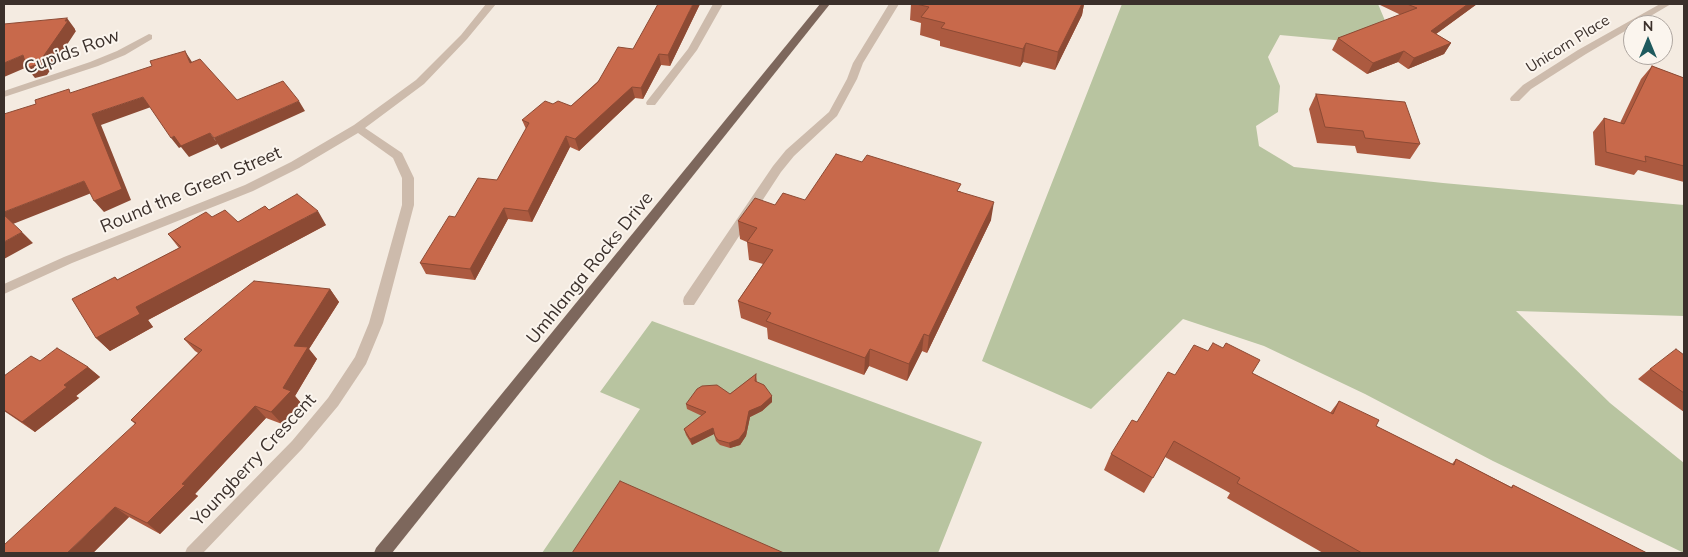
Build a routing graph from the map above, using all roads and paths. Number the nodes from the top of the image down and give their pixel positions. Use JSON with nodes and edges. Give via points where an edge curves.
{"nodes":[{"id":1,"x":491,"y":4,"type":"edge"},
{"id":2,"x":718,"y":4,"type":"edge"},
{"id":3,"x":825,"y":4,"type":"edge"},
{"id":4,"x":894,"y":4,"type":"edge"},
{"id":5,"x":1666,"y":4,"type":"edge"},
{"id":6,"x":149,"y":37,"type":"dead end"},
{"id":7,"x":4,"y":94,"type":"edge"},
{"id":8,"x":1515,"y":99,"type":"dead end"},
{"id":9,"x":651,"y":103,"type":"dead end"},
{"id":10,"x":358,"y":128,"type":"junction"},
{"id":11,"x":4,"y":289,"type":"edge"},
{"id":12,"x":689,"y":301,"type":"dead end"},
{"id":13,"x":193,"y":553,"type":"edge"},
{"id":14,"x":382,"y":553,"type":"edge"}],
"edges":[{"from":1,"to":10,"type":"street","name":"Round the Green Street","via":[[420,82]]},
{"from":2,"to":9,"type":"street","via":[[692,50]]},
{"from":3,"to":14,"type":"main road","name":"Umhlanga Rocks Drive"},
{"from":4,"to":12,"type":"street","via":[[858,63],[833,114],[777,169]]},
{"from":5,"to":8,"type":"street","name":"Unicorn Place","via":[[1582,52]]},
{"from":6,"to":7,"type":"street","name":"Cupids Row","via":[[94,64]]},
{"from":10,"to":11,"type":"street","name":"Round the Green Street","via":[[249,188]]},
{"from":10,"to":13,"type":"street","name":"Youngberry Crescent","via":[[398,156],[408,178],[408,205],[376,323],[361,360],[332,402],[297,445]]}]}
